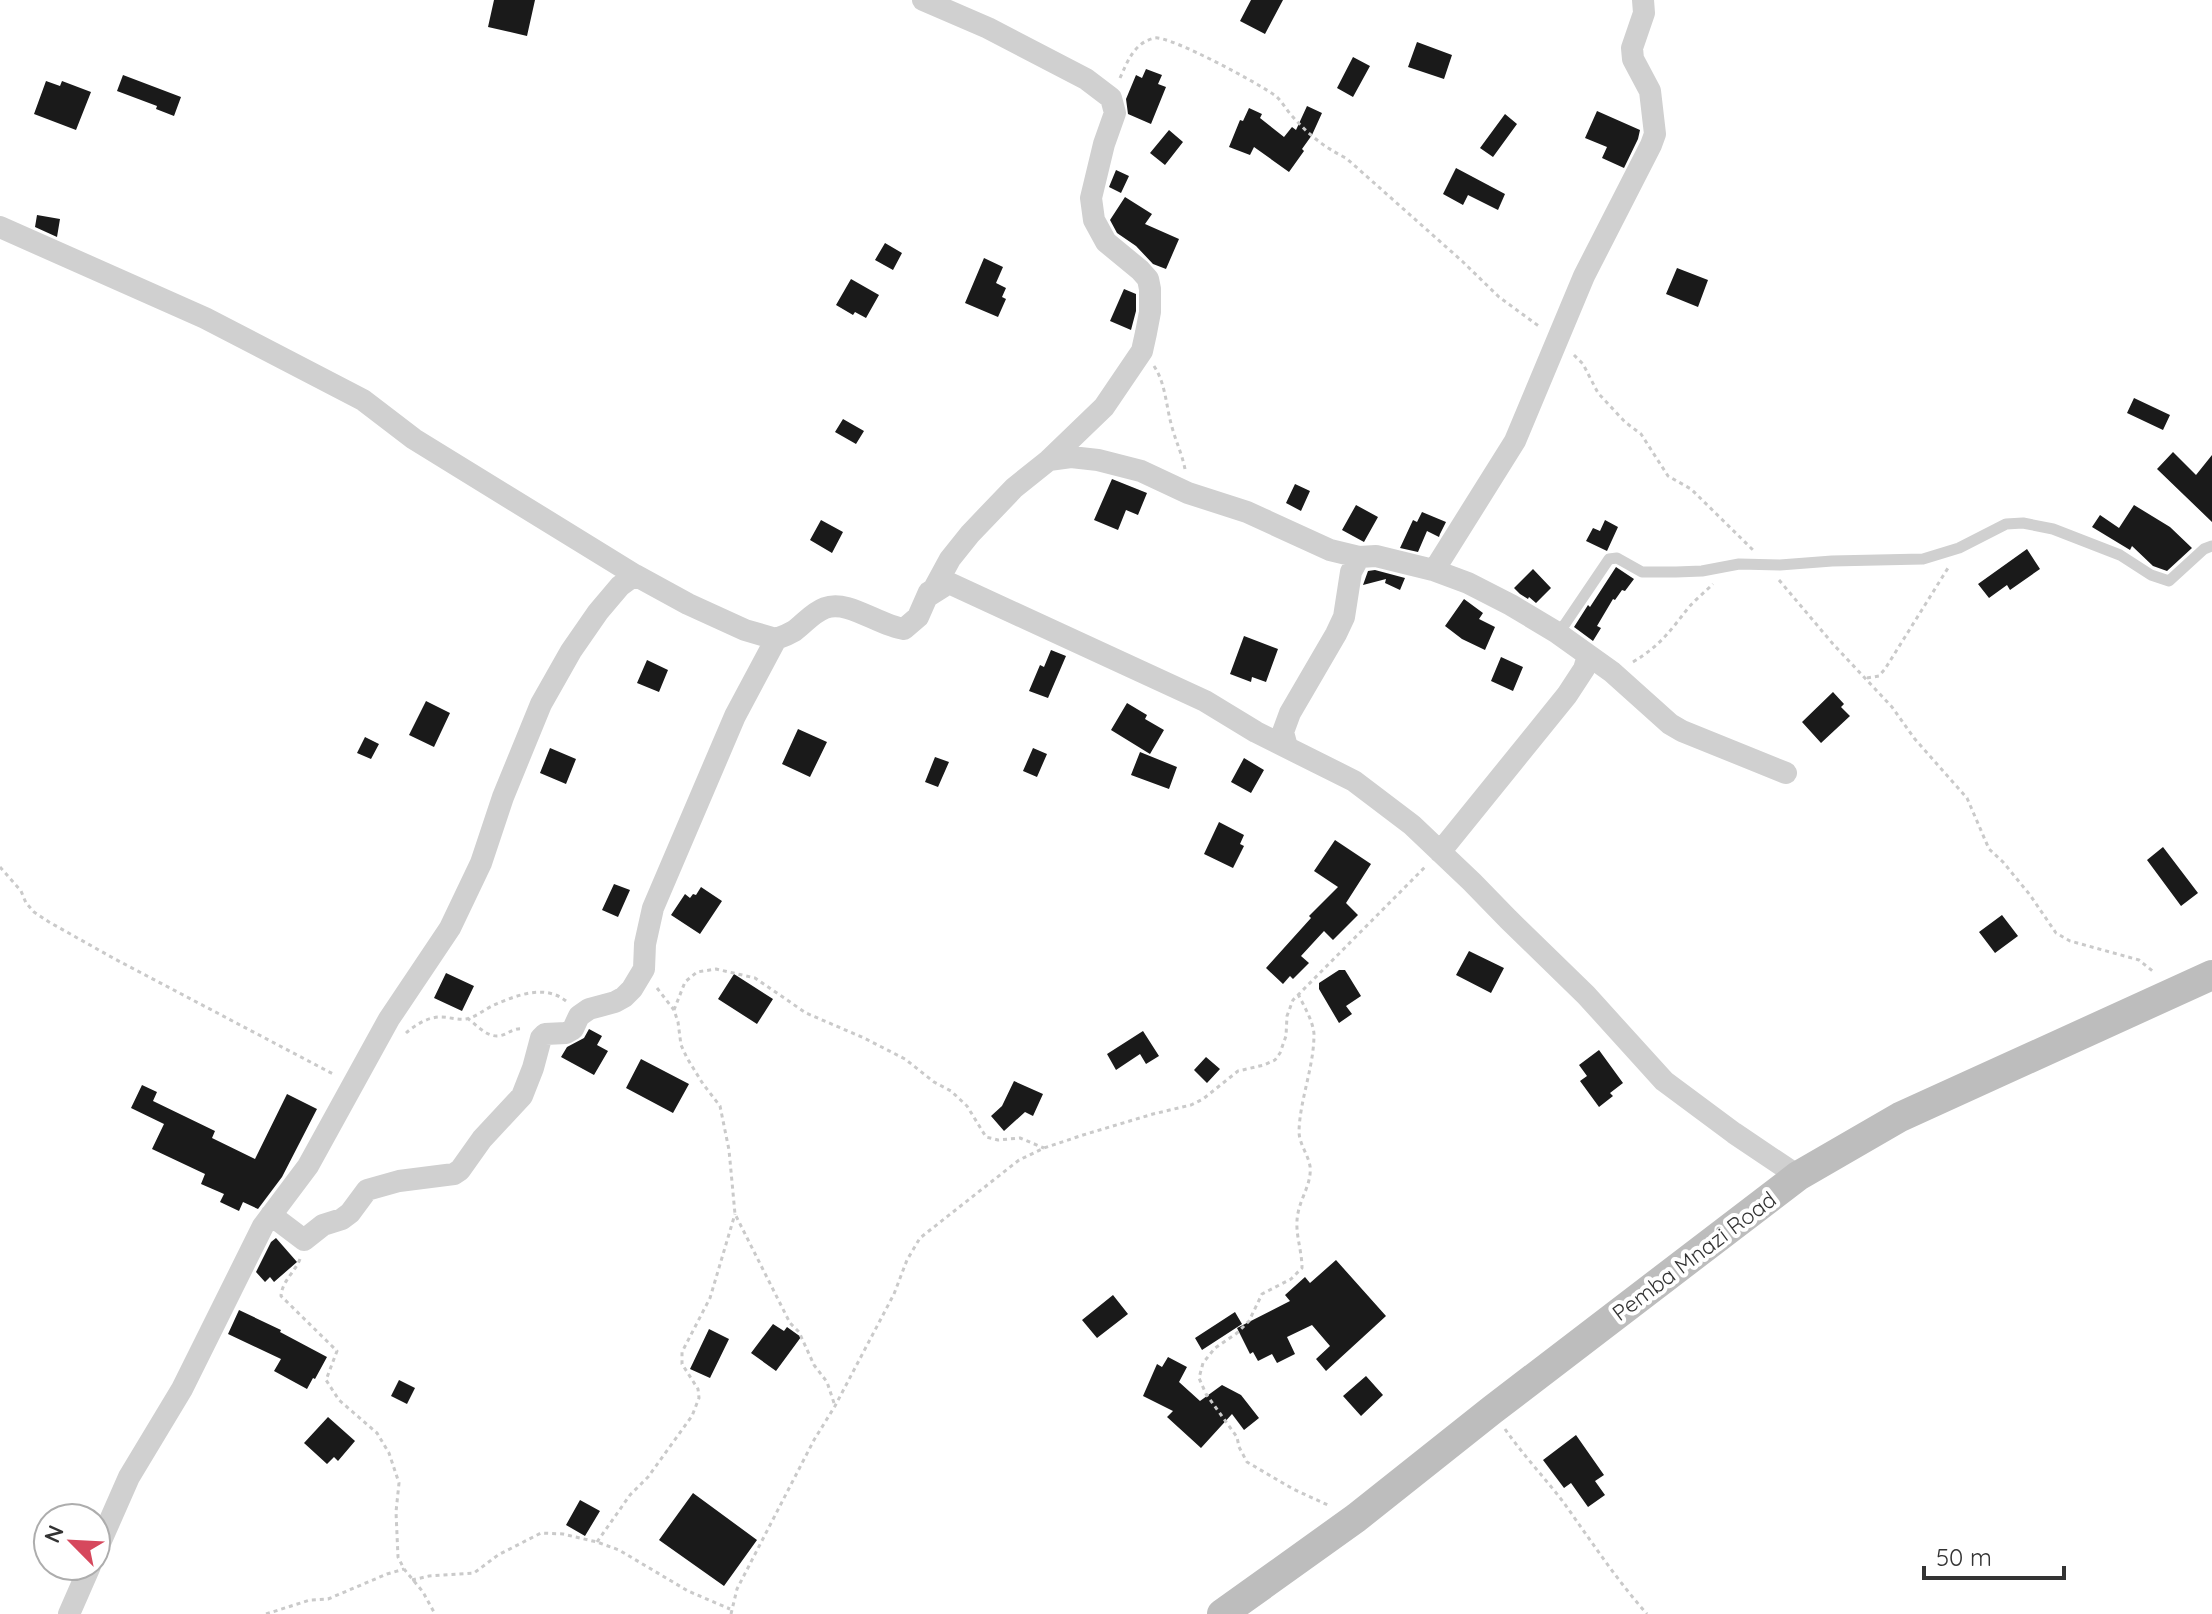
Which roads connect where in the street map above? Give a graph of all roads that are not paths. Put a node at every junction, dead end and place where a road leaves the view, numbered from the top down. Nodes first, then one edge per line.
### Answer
1 (923, 0) edge
2 (1643, 0) edge
3 (948, 5) edge
4 (0, 227) edge
5 (1049, 460) junction
6 (2212, 546) edge
7 (1359, 557) junction
8 (1433, 570) junction
9 (635, 575) junction
10 (930, 595) junction
11 (1556, 632) junction
12 (776, 639) junction
13 (1588, 656) junction
14 (1287, 747) junction
15 (1786, 773) dead end
16 (1440, 852) junction
17 (2212, 975) edge
18 (1798, 1176) junction
19 (271, 1215) junction
20 (112, 1516) edge
21 (83, 1582) edge
22 (69, 1614) edge
23 (1222, 1614) edge

1 - 3 street
2 - 8 street
3 - 5 street
4 - 9 street
5 - 7 street
5 - 10 street
6 - 11 lane
7 - 8 street
7 - 14 street
8 - 11 street
9 - 12 street
9 - 19 street
10 - 12 street
10 - 14 street
11 - 13 street
12 - 19 street
13 - 15 street
13 - 16 street
14 - 16 street
16 - 18 street
17 - 18 main road, Pemba Mnazi Road
18 - 23 main road, Pemba Mnazi Road
19 - 20 street
21 - 22 street

